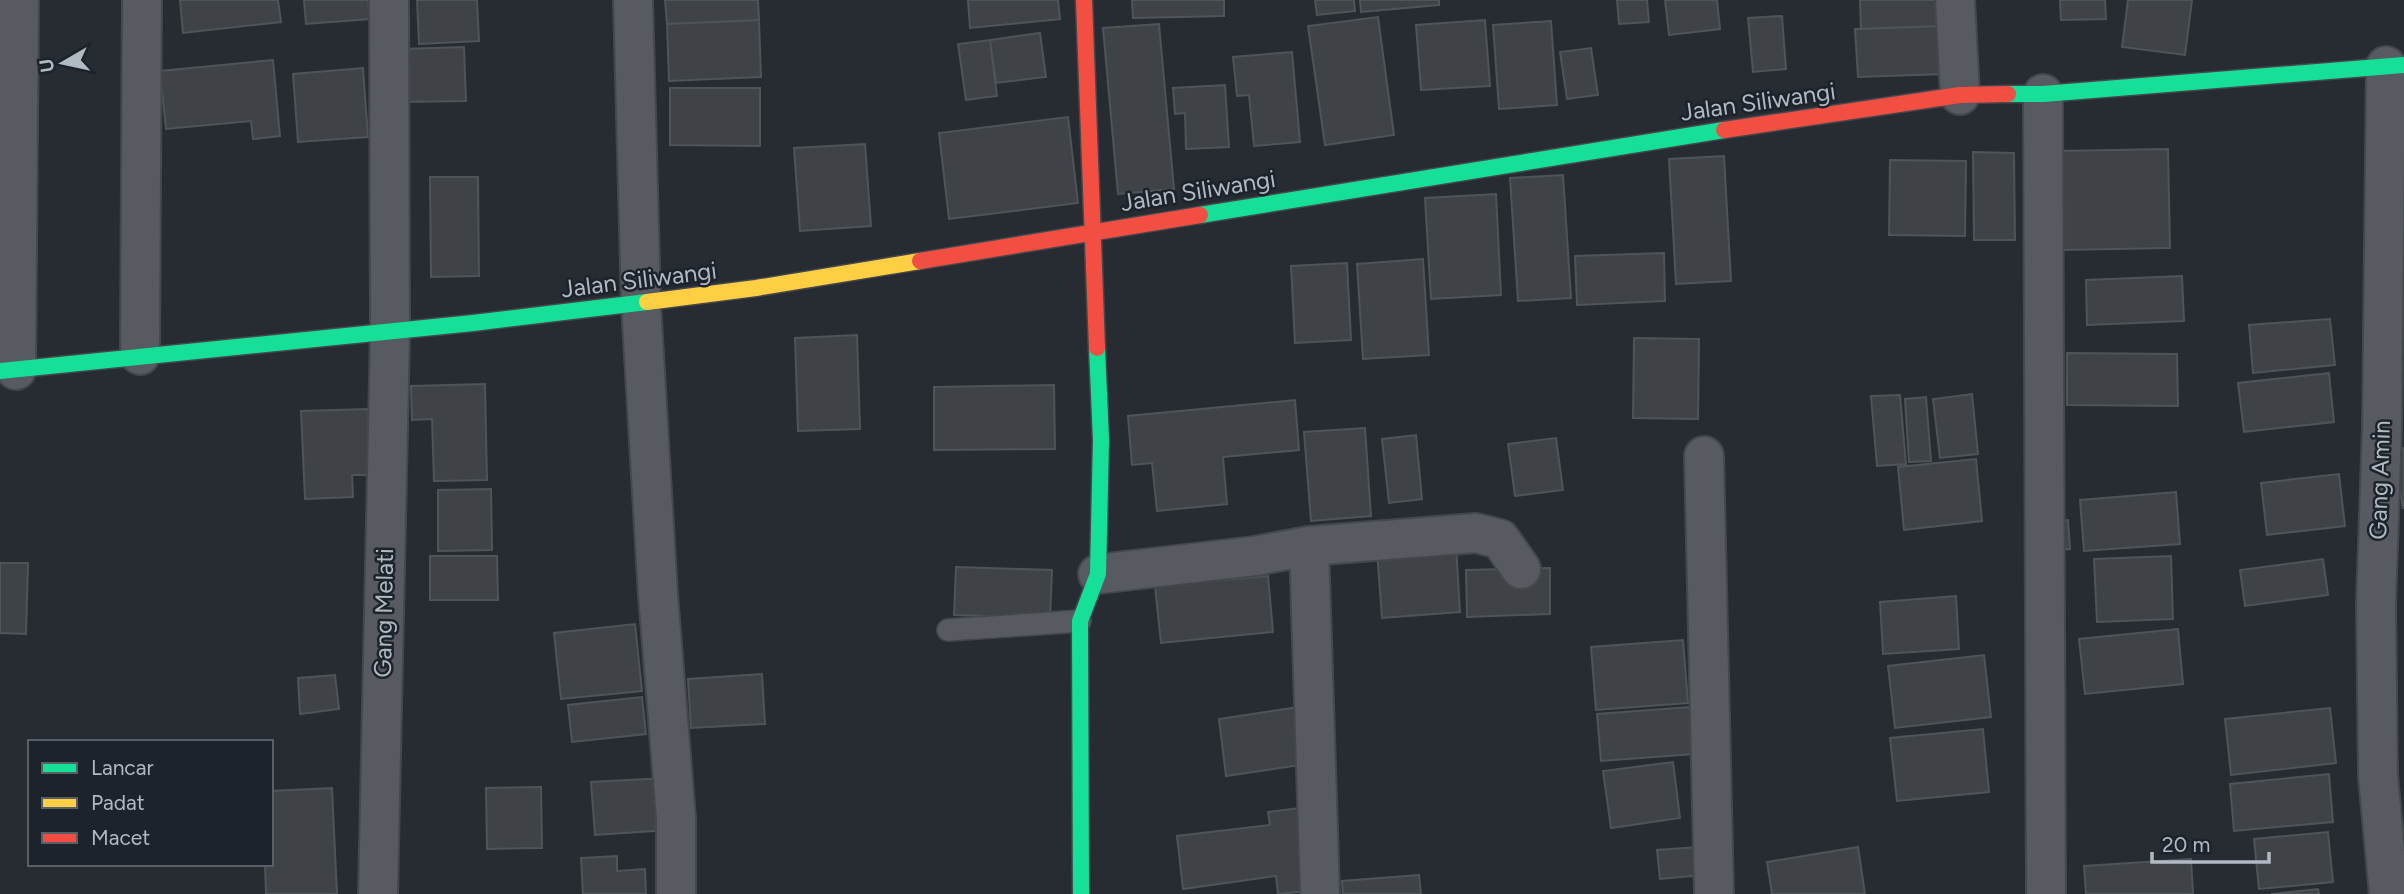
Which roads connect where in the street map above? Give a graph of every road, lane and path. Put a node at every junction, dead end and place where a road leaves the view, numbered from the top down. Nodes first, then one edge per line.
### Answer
1 (19, 0) edge
2 (142, 0) edge
3 (389, 0) edge
4 (633, 0) edge
5 (1084, 0) edge
6 (1955, 0) edge
7 (2395, 66) edge
8 (2043, 94) junction
9 (1960, 96) junction
10 (1091, 231) junction
11 (640, 304) junction
12 (390, 333) junction
13 (140, 355) junction
14 (8, 370) edge
15 (1704, 456) dead end
16 (1309, 546) junction
17 (1521, 569) dead end
18 (1098, 574) junction
19 (1080, 621) junction
20 (948, 630) dead end
21 (378, 894) edge
22 (676, 894) edge
23 (1080, 894) edge
24 (1320, 894) edge
25 (1714, 894) edge
26 (2046, 894) edge
27 (2389, 894) edge

1 - 14 street
2 - 13 street
3 - 12 street, Gang Melati
4 - 11 street
5 - 10 street
6 - 9 street
7 - 8 street, Jalan Siliwangi
7 - 27 street, Gang Amin
8 - 9 street, Jalan Siliwangi
8 - 26 street
9 - 10 street, Jalan Siliwangi
10 - 11 street, Jalan Siliwangi
10 - 18 street
11 - 12 street, Jalan Siliwangi
11 - 22 street
12 - 13 street, Jalan Siliwangi
12 - 21 street, Gang Melati
13 - 14 street, Jalan Siliwangi
15 - 25 street
16 - 17 street
16 - 18 street
16 - 24 street
18 - 19 street
19 - 20 lane
19 - 23 street

